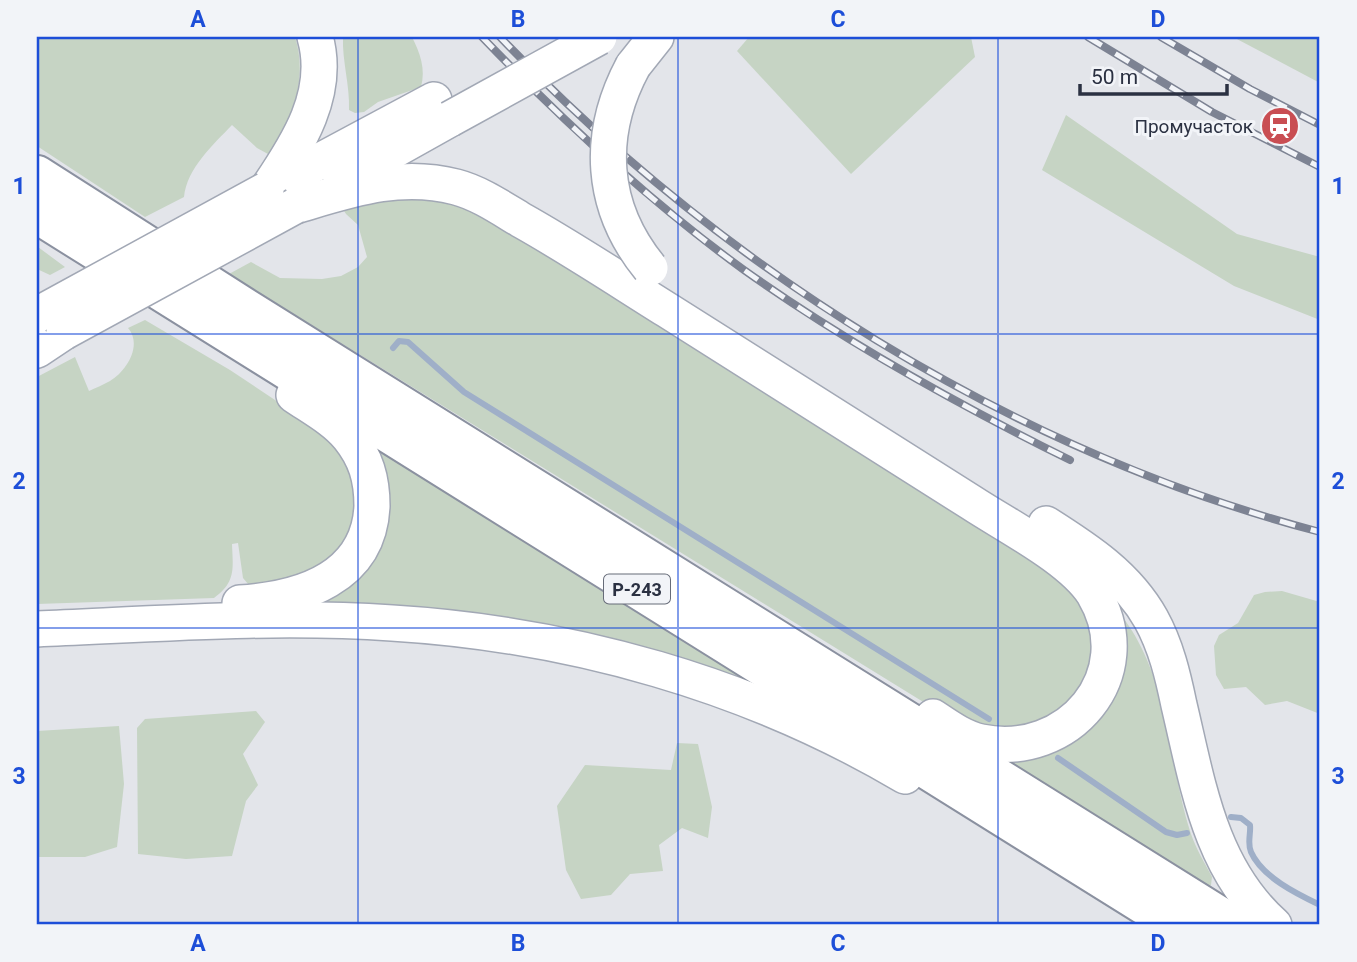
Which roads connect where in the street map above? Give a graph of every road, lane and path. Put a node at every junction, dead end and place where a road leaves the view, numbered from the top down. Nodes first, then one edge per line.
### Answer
1 (315, 37) edge
2 (553, 37) edge
3 (599, 37) edge
4 (656, 37) edge
5 (442, 110) junction
6 (37, 175) edge
7 (280, 198) junction
8 (37, 214) edge
9 (99, 253) junction
10 (44, 336) edge
11 (659, 565) junction
12 (37, 611) edge
13 (37, 629) edge
14 (1157, 925) edge
15 (1176, 925) edge
16 (1234, 925) edge
17 (1275, 925) edge

1 - 7 main road
2 - 5 main road
3 - 5 main road, bridge
4 - 17 main road, bridge
5 - 7 main road
6 - 11 highway, Р-243
7 - 10 main road, bridge
7 - 11 main road
8 - 9 highway, Р-243
9 - 12 main road
9 - 15 highway, Р-243
11 - 16 highway, Р-243
13 - 14 main road

